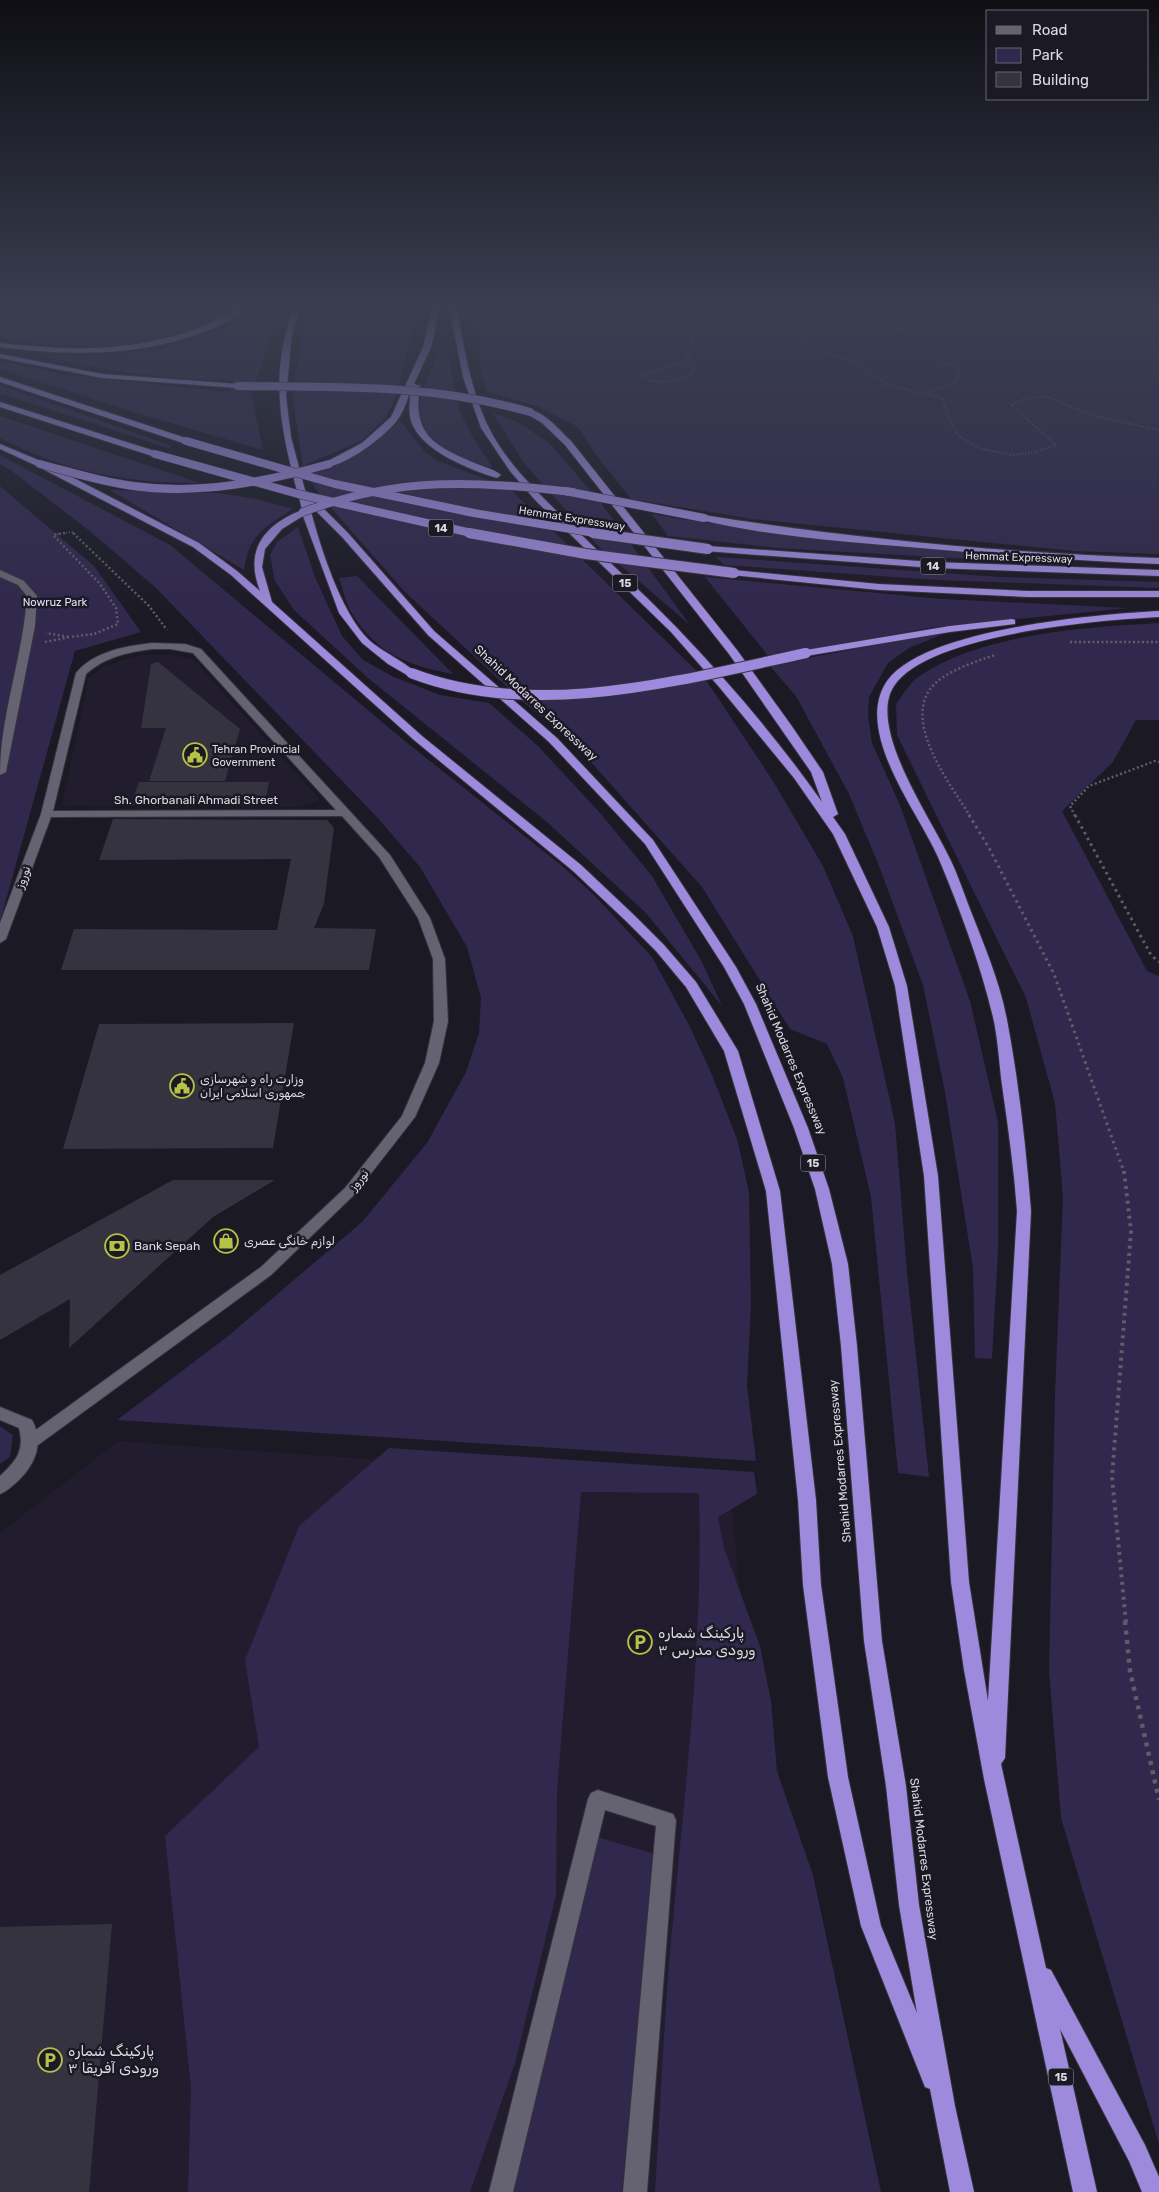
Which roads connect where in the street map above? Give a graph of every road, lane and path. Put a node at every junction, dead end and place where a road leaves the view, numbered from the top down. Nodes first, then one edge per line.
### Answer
1 (29, 413) edge
2 (103, 413) edge
3 (284, 413) edge
4 (397, 413) edge
5 (414, 413) edge
6 (480, 413) edge
7 (532, 413) edge
8 (947, 413) edge
9 (1020, 413) edge
10 (1086, 413) edge
11 (1159, 430) edge
12 (0, 446) edge
13 (40, 464) junction
14 (302, 491) junction
15 (573, 492) junction
16 (1159, 561) edge
17 (0, 573) edge
18 (1159, 573) edge
19 (1159, 594) edge
20 (268, 602) junction
21 (1159, 614) edge
22 (1122, 616) junction
23 (70, 637) dead end
24 (1062, 642) dead end
25 (1159, 642) edge
26 (174, 646) junction
27 (997, 654) dead end
28 (1159, 762) edge
29 (0, 772) edge
30 (345, 813) junction
31 (47, 814) junction
32 (839, 834) junction
33 (0, 939) edge
34 (1159, 962) edge
35 (0, 1413) edge
36 (32, 1441) junction
37 (0, 1487) edge
38 (994, 1779) junction
39 (1159, 1800) edge
40 (1036, 1962) junction
41 (944, 2106) junction
42 (501, 2192) edge
43 (635, 2192) edge
44 (962, 2192) edge
45 (1085, 2192) edge
46 (1154, 2192) edge

1 - 19 highway, 14, bridge
2 - 18 highway, Hemmat Expressway / 14, bridge
3 - 14 highway, Shahid Modarres Expressway / 15
4 - 13 highway, bridge
5 - 15 highway, bridge
6 - 32 highway, 15
7 - 32 highway, bridge
8 - 9 path
10 - 11 path
12 - 13 highway
13 - 20 highway
14 - 22 highway, bridge
14 - 41 highway, Shahid Modarres Expressway / 15
15 - 16 highway, bridge
15 - 20 highway, bridge
17 - 29 street
20 - 41 highway
21 - 22 highway
22 - 38 highway
23 - 26 path
24 - 25 path
26 - 30 street, نوروز
26 - 31 street, نوروز
27 - 39 path
28 - 34 path
30 - 31 street, Sh. Ghorbanali Ahmadi Street
30 - 36 street, نوروز
31 - 33 street, نوروز
32 - 38 highway, 15
35 - 36 street
36 - 37 street
38 - 40 highway, 15
40 - 45 highway, 15
40 - 46 highway
41 - 44 highway, Shahid Modarres Expressway / 15
42 - 43 street

